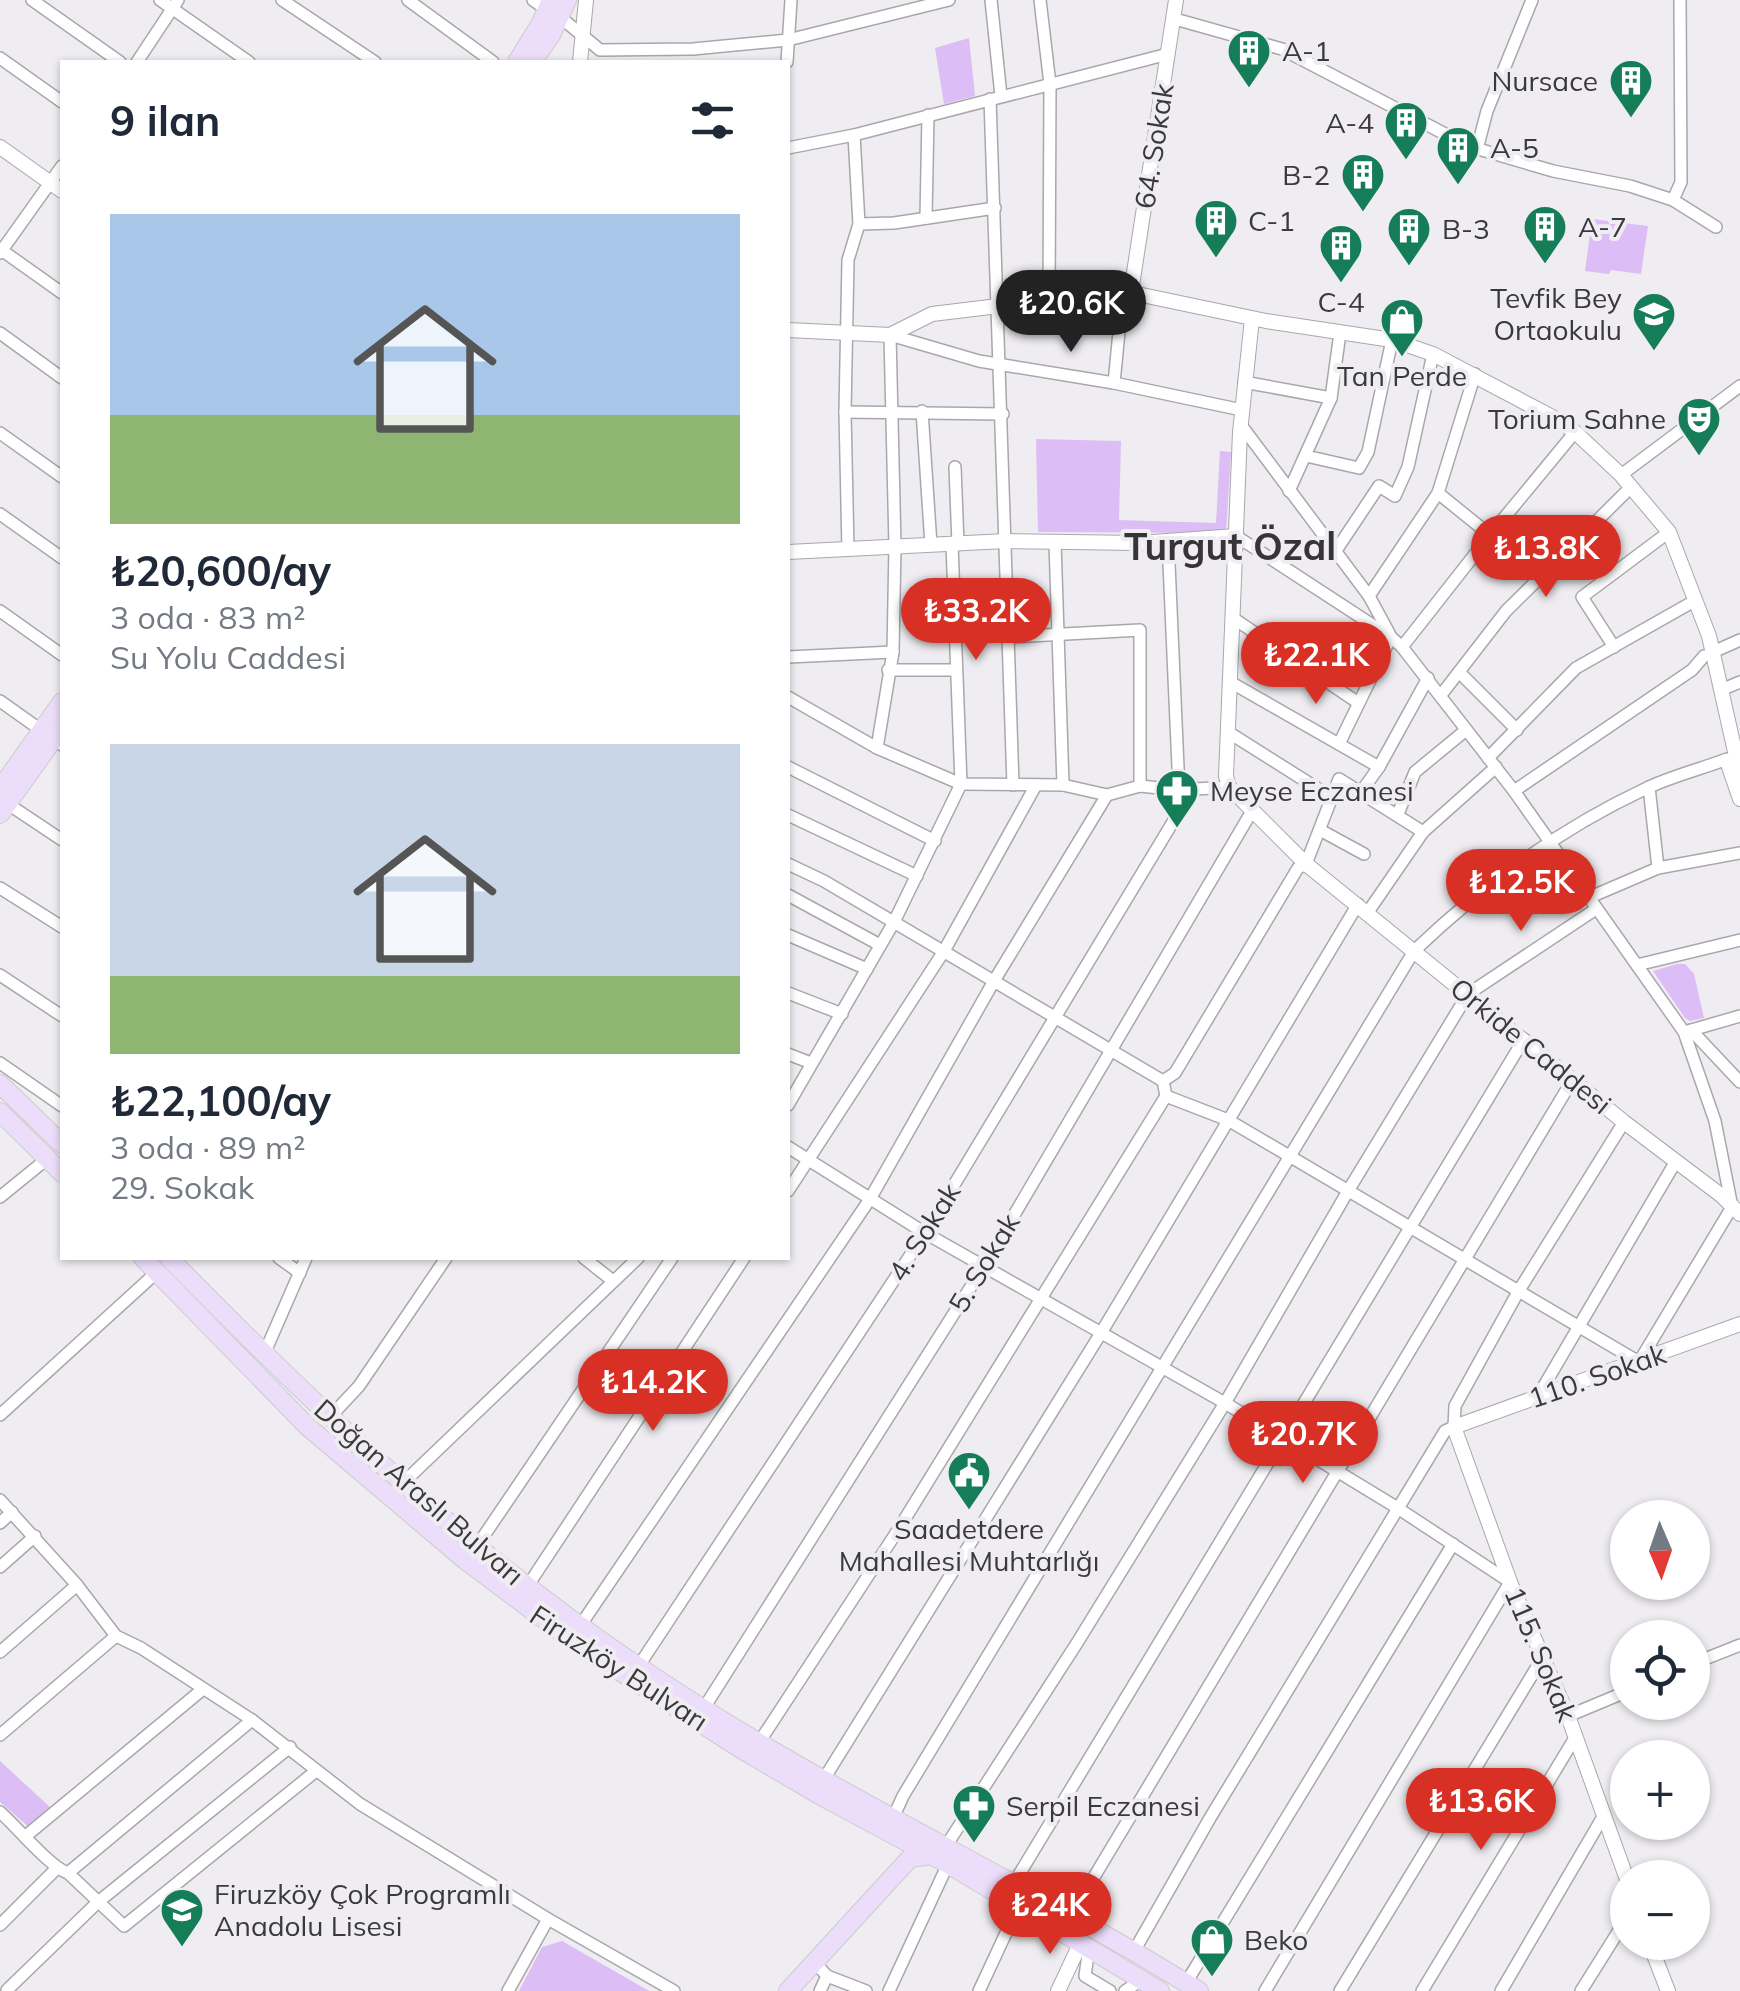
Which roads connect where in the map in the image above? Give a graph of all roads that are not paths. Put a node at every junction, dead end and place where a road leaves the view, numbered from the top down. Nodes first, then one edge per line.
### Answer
1 (32, 0) edge
2 (160, 0) edge
3 (282, 0) edge
4 (408, 0) edge
5 (586, 0) edge
6 (791, 0) edge
7 (948, 0) edge
8 (991, 0) edge
9 (1040, 0) edge
10 (1176, 0) edge
11 (1532, 0) edge
12 (1680, 0) edge
13 (175, 4) edge
14 (914, 4) edge
15 (552, 5) edge
16 (1175, 19) junction
17 (583, 36) junction
18 (788, 40) junction
19 (600, 50) junction
20 (1168, 54) junction
21 (0, 58) edge
22 (117, 60) edge
23 (138, 60) edge
24 (246, 60) edge
25 (372, 60) edge
26 (490, 60) edge
27 (518, 60) edge
28 (533, 60) edge
29 (580, 60) edge
30 (616, 60) edge
31 (787, 60) edge
32 (1050, 84) junction
33 (996, 98) junction
34 (60, 101) edge
35 (928, 116) junction
36 (854, 135) junction
37 (0, 147) edge
38 (790, 148) edge
39 (1477, 149) junction
40 (57, 187) edge
41 (1674, 200) junction
42 (995, 208) junction
43 (926, 218) junction
44 (858, 224) junction
45 (1716, 227) dead end
46 (1, 251) edge
47 (60, 292) edge
48 (1127, 292) junction
49 (1050, 301) junction
50 (996, 307) junction
51 (1252, 318) junction
52 (790, 330) edge
53 (0, 333) edge
54 (1340, 333) junction
55 (846, 335) junction
56 (890, 335) junction
57 (1392, 340) junction
58 (1433, 354) junction
59 (1000, 364) junction
60 (1475, 374) junction
61 (60, 377) edge
62 (1244, 382) junction
63 (1114, 383) junction
64 (1740, 386) edge
65 (1331, 398) junction
66 (922, 410) junction
67 (892, 411) junction
68 (845, 412) junction
69 (1003, 414) junction
70 (1241, 418) junction
71 (0, 432) edge
72 (1575, 432) junction
73 (1306, 456) junction
74 (955, 467) dead end
75 (60, 476) edge
76 (1626, 481) junction
77 (1289, 490) junction
78 (1438, 493) junction
79 (0, 514) edge
80 (1669, 532) junction
81 (1490, 534) junction
82 (1236, 536) junction
83 (1006, 541) junction
84 (1168, 541) junction
85 (1055, 542) junction
86 (955, 544) junction
87 (931, 545) junction
88 (895, 546) junction
89 (848, 550) junction
90 (790, 552) edge
91 (1335, 552) junction
92 (60, 557) edge
93 (1368, 596) junction
94 (1696, 600) junction
95 (0, 612) edge
96 (1234, 618) junction
97 (1058, 634) junction
98 (1391, 636) junction
99 (1009, 637) junction
100 (1740, 640) edge
101 (1614, 647) junction
102 (1402, 648) junction
103 (892, 652) junction
104 (60, 654) edge
105 (1709, 654) junction
106 (790, 657) edge
107 (888, 670) junction
108 (956, 670) junction
109 (1459, 672) junction
110 (1428, 678) junction
111 (1740, 682) edge
112 (1232, 683) junction
113 (1721, 690) junction
114 (1441, 695) junction
115 (790, 697) edge
116 (0, 702) edge
117 (1357, 702) junction
118 (1466, 730) junction
119 (1517, 730) junction
120 (1228, 732) junction
121 (55, 736) edge
122 (1339, 744) junction
123 (876, 748) junction
124 (1734, 754) edge
125 (1492, 763) junction
126 (1379, 767) junction
127 (790, 769) edge
128 (1740, 774) edge
129 (961, 784) junction
130 (1013, 784) junction
131 (1036, 785) junction
132 (1063, 785) junction
133 (1140, 786) junction
134 (1194, 787) junction
135 (1229, 787) junction
136 (1649, 787) junction
137 (1179, 790) junction
138 (1514, 791) junction
139 (1361, 792) junction
140 (1107, 795) junction
141 (1331, 797) junction
142 (1740, 798) edge
143 (2, 802) edge
144 (1252, 811) junction
145 (1398, 814) junction
146 (790, 816) edge
147 (1320, 830) junction
148 (1423, 832) junction
149 (60, 839) edge
150 (935, 841) junction
151 (1547, 842) junction
152 (1740, 853) edge
153 (1364, 854) dead end
154 (1306, 864) junction
155 (790, 865) edge
156 (1658, 868) junction
157 (917, 876) junction
158 (0, 888) edge
159 (790, 896) edge
160 (1588, 898) junction
161 (1363, 908) junction
162 (1596, 909) junction
163 (894, 922) junction
164 (60, 926) edge
165 (790, 936) edge
166 (1740, 940) edge
167 (880, 946) junction
168 (1414, 950) junction
169 (944, 951) junction
170 (1637, 965) junction
171 (868, 970) junction
172 (0, 975) edge
173 (994, 981) junction
174 (790, 994) edge
175 (1468, 994) junction
176 (842, 1014) junction
177 (60, 1015) edge
178 (1053, 1016) junction
179 (1740, 1016) edge
180 (1687, 1031) junction
181 (1524, 1039) junction
182 (1110, 1050) junction
183 (790, 1055) edge
184 (0, 1062) edge
185 (811, 1063) junction
186 (1573, 1079) junction
187 (1163, 1081) junction
188 (1740, 1082) edge
189 (0, 1084) edge
190 (1166, 1096) junction
191 (790, 1101) edge
192 (58, 1103) edge
193 (0, 1112) edge
194 (1228, 1120) junction
195 (1624, 1122) junction
196 (60, 1142) edge
197 (790, 1148) edge
198 (1288, 1156) junction
199 (48, 1158) junction
200 (808, 1160) junction
201 (1676, 1161) junction
202 (60, 1172) edge
203 (790, 1188) edge
204 (1348, 1191) junction
205 (0, 1196) edge
206 (870, 1199) junction
207 (1736, 1210) edge
208 (1408, 1227) junction
209 (925, 1233) junction
210 (282, 1260) edge
211 (305, 1260) edge
212 (445, 1260) edge
213 (588, 1260) edge
214 (636, 1260) edge
215 (671, 1260) edge
216 (743, 1260) edge
217 (1465, 1260) junction
218 (163, 1265) edge
219 (984, 1266) junction
220 (300, 1272) junction
221 (614, 1281) junction
222 (1518, 1292) junction
223 (1042, 1300) junction
224 (1740, 1324) edge
225 (1579, 1327) junction
226 (1101, 1333) junction
227 (265, 1352) junction
228 (1639, 1362) junction
229 (1161, 1367) junction
230 (256, 1375) junction
231 (1538, 1396) junction
232 (1225, 1403) junction
233 (336, 1409) junction
234 (0, 1414) edge
235 (1454, 1427) junction
236 (1281, 1438) junction
237 (329, 1446) junction
238 (1336, 1471) junction
239 (403, 1483) junction
240 (422, 1499) junction
241 (0, 1500) edge
242 (1396, 1507) junction
243 (12, 1512) junction
244 (0, 1523) edge
245 (34, 1536) junction
246 (1454, 1544) junction
247 (476, 1546) junction
248 (0, 1567) edge
249 (1510, 1582) junction
250 (77, 1586) junction
251 (527, 1587) junction
252 (580, 1626) junction
253 (116, 1636) junction
254 (1740, 1645) edge
255 (0, 1652) edge
256 (1710, 1657) edge
257 (1542, 1658) junction
258 (638, 1667) junction
259 (203, 1689) junction
260 (1610, 1698) edge
261 (704, 1708) junction
262 (1568, 1716) junction
263 (252, 1720) junction
264 (0, 1735) edge
265 (1576, 1736) junction
266 (760, 1741) junction
267 (290, 1746) junction
268 (316, 1771) junction
269 (824, 1779) junction
270 (0, 1812) edge
271 (1604, 1815) junction
272 (884, 1821) junction
273 (27, 1835) junction
274 (943, 1855) junction
275 (1620, 1860) edge
276 (62, 1871) junction
277 (1014, 1884) junction
278 (882, 1889) junction
279 (98, 1902) junction
280 (1019, 1905) junction
281 (1070, 1916) junction
282 (548, 1919) junction
283 (0, 1925) edge
284 (1085, 1944) junction
285 (1610, 1945) edge
286 (1133, 1953) junction
287 (813, 1960) junction
288 (1655, 1960) edge
289 (827, 1976) junction
290 (1140, 1985) edge
291 (1193, 1987) edge
292 (5, 1988) edge
293 (1664, 1988) edge
294 (508, 1991) edge
295 (674, 1991) edge
296 (788, 1991) edge
297 (820, 1991) edge
298 (866, 1991) edge
299 (889, 1991) edge
300 (979, 1991) edge
301 (1058, 1991) edge
302 (1110, 1991) edge
303 (1124, 1991) edge
304 (1160, 1991) edge
305 (1265, 1991) edge
306 (1340, 1991) edge
307 (1422, 1991) edge
308 (1502, 1991) edge
309 (1581, 1991) edge

1 - 22 street
2 - 13 street
3 - 25 street
4 - 26 street
5 - 17 street
6 - 18 street
7 - 14 street
8 - 33 street
9 - 32 street
10 - 16 street, 64. Sokak
11 - 39 street
12 - 41 street
13 - 23 street
13 - 24 street
14 - 18 street
15 - 17 street
15 - 27 main road
15 - 28 main road
16 - 20 street, 64. Sokak
16 - 39 street
17 - 19 street
17 - 29 street
18 - 19 street
18 - 31 street
19 - 30 street
20 - 32 street
20 - 48 street, 64. Sokak
21 - 34 street
32 - 33 street
32 - 49 street
33 - 35 street
33 - 42 street
35 - 36 street
35 - 43 street
36 - 38 street
36 - 44 street
37 - 40 street
39 - 41 street
40 - 46 street
41 - 45 street
42 - 43 street
42 - 50 street
43 - 44 street
44 - 55 street
46 - 47 street
48 - 49 street
48 - 51 street
48 - 63 street, 64. Sokak
49 - 50 street
50 - 56 street
50 - 59 street
51 - 54 street
51 - 62 street
52 - 55 street
53 - 61 street
54 - 57 street
54 - 65 street
55 - 56 street
55 - 68 street
56 - 59 street
56 - 67 street
57 - 58 street
57 - 73 street
58 - 60 street
58 - 91 street
59 - 63 street
59 - 69 street
60 - 72 street
60 - 78 street
62 - 65 street
62 - 70 street
63 - 70 street
64 - 76 street
65 - 73 street
66 - 67 street
66 - 69 street
66 - 87 street
67 - 68 street
67 - 88 street
68 - 89 street
69 - 83 street
70 - 77 street
70 - 82 street
71 - 75 street
72 - 76 street
72 - 81 street
73 - 77 street
74 - 86 street
76 - 80 street
76 - 109 street
77 - 91 street
78 - 81 street
78 - 93 street
79 - 92 street
80 - 94 street
80 - 101 street
81 - 102 street
82 - 84 street
82 - 96 street
82 - 98 street
83 - 85 street
83 - 86 street
83 - 99 street
84 - 85 street
84 - 137 street
85 - 97 street
86 - 87 street
86 - 108 street
87 - 88 street
88 - 89 street
88 - 103 street
89 - 90 street
91 - 93 street
93 - 98 street
94 - 101 street
94 - 105 street
95 - 104 street
96 - 112 street
96 - 117 street
97 - 99 street
97 - 132 street
97 - 133 street
98 - 102 street
98 - 117 street
99 - 130 street
100 - 105 street
101 - 119 street
102 - 110 street
103 - 106 street
103 - 107 street
105 - 113 street
105 - 124 street
105 - 138 street
107 - 108 street
107 - 123 street
108 - 129 street
109 - 114 street
109 - 119 street
110 - 114 street
110 - 126 street
111 - 113 street
112 - 120 street
112 - 122 street
113 - 124 street
114 - 118 street
115 - 123 street
116 - 121 street
117 - 122 street
118 - 125 street
118 - 145 street
119 - 125 street
120 - 135 street
120 - 141 street
121 - 143 main road
122 - 126 street
123 - 129 street
124 - 128 street
124 - 136 street
124 - 142 street
125 - 138 street
125 - 148 street
126 - 139 street
127 - 150 street
129 - 130 street
129 - 150 street
130 - 131 street
131 - 132 street
131 - 169 street
132 - 140 street
133 - 137 street
133 - 140 street
134 - 135 street
134 - 137 street
134 - 178 street, 4. Sokak
135 - 144 street, Orkide Caddesi
136 - 151 street
136 - 156 street
138 - 151 street
139 - 141 street
139 - 145 street
140 - 173 street
141 - 147 street
143 - 149 street
144 - 154 street, Orkide Caddesi
144 - 182 street, 5. Sokak
145 - 148 street
146 - 157 street
147 - 153 street
147 - 154 street
148 - 161 street
150 - 157 street
151 - 160 street
151 - 168 street
152 - 156 street
154 - 161 street, Orkide Caddesi
154 - 187 street
155 - 163 street
156 - 160 street
157 - 163 street
158 - 164 street
159 - 167 street
160 - 162 street
161 - 168 street, Orkide Caddesi
161 - 194 street
162 - 170 street
162 - 175 street
163 - 167 street
163 - 169 street
165 - 171 street
166 - 170 street
167 - 171 street
168 - 175 street, Orkide Caddesi
168 - 198 street
169 - 173 street
169 - 200 street
170 - 180 street
171 - 176 street
172 - 177 street
173 - 178 street
173 - 206 street
174 - 176 street
175 - 181 street, Orkide Caddesi
175 - 204 street
176 - 185 street
178 - 182 street
178 - 209 street, 4. Sokak
179 - 180 street
180 - 188 street
180 - 207 street
181 - 186 street, Orkide Caddesi
181 - 208 street
182 - 187 street
182 - 219 street, 5. Sokak
183 - 185 street
184 - 192 street
185 - 191 street
186 - 195 street, Orkide Caddesi
186 - 217 street
187 - 190 street
189 - 196 main road
190 - 194 street
190 - 223 street
193 - 199 main road
194 - 198 street
194 - 226 street
195 - 201 street, Orkide Caddesi
195 - 222 street
197 - 200 street
198 - 204 street
198 - 229 street
199 - 202 main road
199 - 205 street
200 - 203 street
200 - 206 street
201 - 207 street, Orkide Caddesi
201 - 225 street
204 - 208 street
204 - 232 street
206 - 209 street
206 - 252 street
207 - 228 street
208 - 217 street
208 - 236 street
209 - 219 street
209 - 258 street, 4. Sokak
210 - 220 street
211 - 220 street
212 - 233 street
213 - 221 street
214 - 221 street
215 - 247 street
216 - 251 street
217 - 222 street
217 - 238 street
218 - 227 main road, Firuzköy Bulvarı
218 - 230 main road, Firuzköy Bulvarı
218 - 234 street
219 - 223 street
219 - 261 street, 5. Sokak
220 - 227 street
221 - 239 street
222 - 225 street
222 - 235 street
223 - 226 street
223 - 266 street
224 - 228 street, 110. Sokak
225 - 228 street
225 - 231 street
226 - 229 street
226 - 269 street
227 - 233 main road, Doğan Araslı Bulvarı
228 - 231 street, 110. Sokak
229 - 232 street
229 - 272 street
230 - 233 main road
230 - 237 main road, Firuzköy Bulvarı
231 - 235 street, 110. Sokak
232 - 236 street
232 - 274 street
233 - 239 main road, Doğan Araslı Bulvarı
235 - 242 street
235 - 249 street, 115. Sokak
236 - 238 street
236 - 277 street
237 - 240 main road
237 - 272 main road, Firuzköy Bulvarı
238 - 242 street
238 - 281 street
239 - 240 main road, Doğan Araslı Bulvarı
240 - 247 main road, Doğan Araslı Bulvarı
241 - 243 street
242 - 246 street
242 - 286 street
243 - 244 street
243 - 245 street
245 - 248 street
245 - 250 street
246 - 249 street
246 - 291 street
247 - 251 main road, Doğan Araslı Bulvarı
249 - 257 street, 115. Sokak
249 - 305 street
250 - 253 street
250 - 255 street
251 - 252 main road, Doğan Araslı Bulvarı
252 - 258 main road, Doğan Araslı Bulvarı
253 - 259 street
253 - 264 street
254 - 256 street
257 - 262 street, 115. Sokak
257 - 306 street
258 - 261 main road, Doğan Araslı Bulvarı
259 - 263 street
259 - 273 street
260 - 262 street
261 - 266 main road, Doğan Araslı Bulvarı
262 - 265 street, 115. Sokak
263 - 267 street
263 - 276 street
265 - 271 street, 115. Sokak
265 - 307 street
266 - 269 main road, Doğan Araslı Bulvarı
267 - 268 street
267 - 279 street
268 - 279 street
268 - 282 street
269 - 272 main road, Doğan Araslı Bulvarı
270 - 273 street
271 - 275 street, 115. Sokak
271 - 308 street
272 - 274 main road, Doğan Araslı Bulvarı
272 - 278 main road
273 - 276 street
274 - 277 main road, Doğan Araslı Bulvarı
274 - 278 main road
274 - 280 main road
274 - 299 street
276 - 279 street
276 - 283 street
277 - 281 main road, Doğan Araslı Bulvarı
278 - 287 main road
279 - 292 street
280 - 284 main road
280 - 300 street
281 - 286 main road, Doğan Araslı Bulvarı
282 - 294 street
282 - 295 street
284 - 290 main road
284 - 301 street
284 - 302 street
285 - 309 street
286 - 291 main road, Doğan Araslı Bulvarı
287 - 289 street
287 - 296 main road
288 - 293 street
289 - 297 street
289 - 298 street
290 - 303 street
290 - 304 main road

